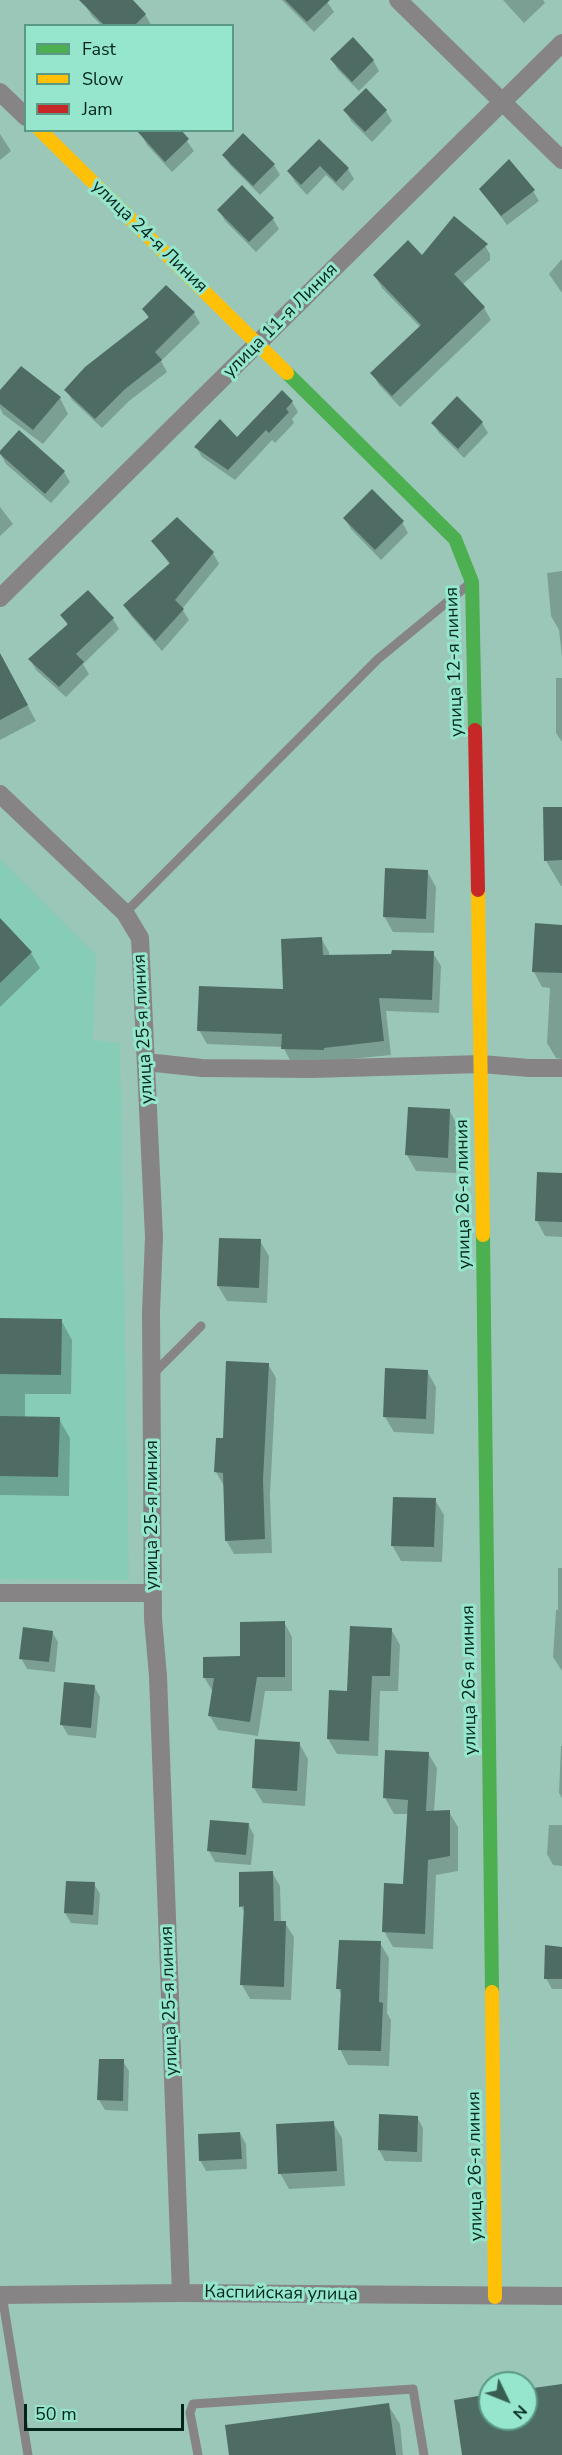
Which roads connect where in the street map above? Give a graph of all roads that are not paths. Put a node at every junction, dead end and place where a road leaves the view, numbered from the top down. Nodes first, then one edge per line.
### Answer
1 (398, 0) edge
2 (562, 43) edge
3 (0, 92) edge
4 (502, 103) junction
5 (24, 115) edge
6 (42, 132) edge
7 (562, 160) edge
8 (258, 344) junction
9 (472, 582) junction
10 (0, 598) edge
11 (0, 795) edge
12 (125, 914) junction
13 (146, 1062) junction
14 (481, 1064) junction
15 (562, 1068) edge
16 (201, 1326) dead end
17 (153, 1374) junction
18 (0, 1593) edge
19 (153, 1593) junction
20 (181, 2293) junction
21 (1, 2295) edge
22 (562, 2296) edge
23 (495, 2297) junction
24 (28, 2455) edge
25 (198, 2455) edge
26 (424, 2455) edge

1 - 4 street
2 - 4 street, улица 11-я Линия
3 - 5 street
4 - 7 street
4 - 8 street, улица 11-я Линия
6 - 8 street, улица 24-я Линия
8 - 9 street, улица 12-я линия
8 - 10 street, улица 11-я Линия
9 - 12 lane
9 - 14 street, улица 12-я линия
11 - 12 street, улица 25-я линия
12 - 13 street, улица 25-я линия
13 - 14 street
13 - 17 street, улица 25-я линия
14 - 15 street
14 - 23 street, улица 26-я линия
16 - 17 lane
17 - 19 street, улица 25-я линия
18 - 19 street
19 - 20 street, улица 25-я линия
20 - 21 street, Каспийская улица
20 - 23 street, Каспийская улица
21 - 24 lane
22 - 23 street, Каспийская улица
25 - 26 lane

